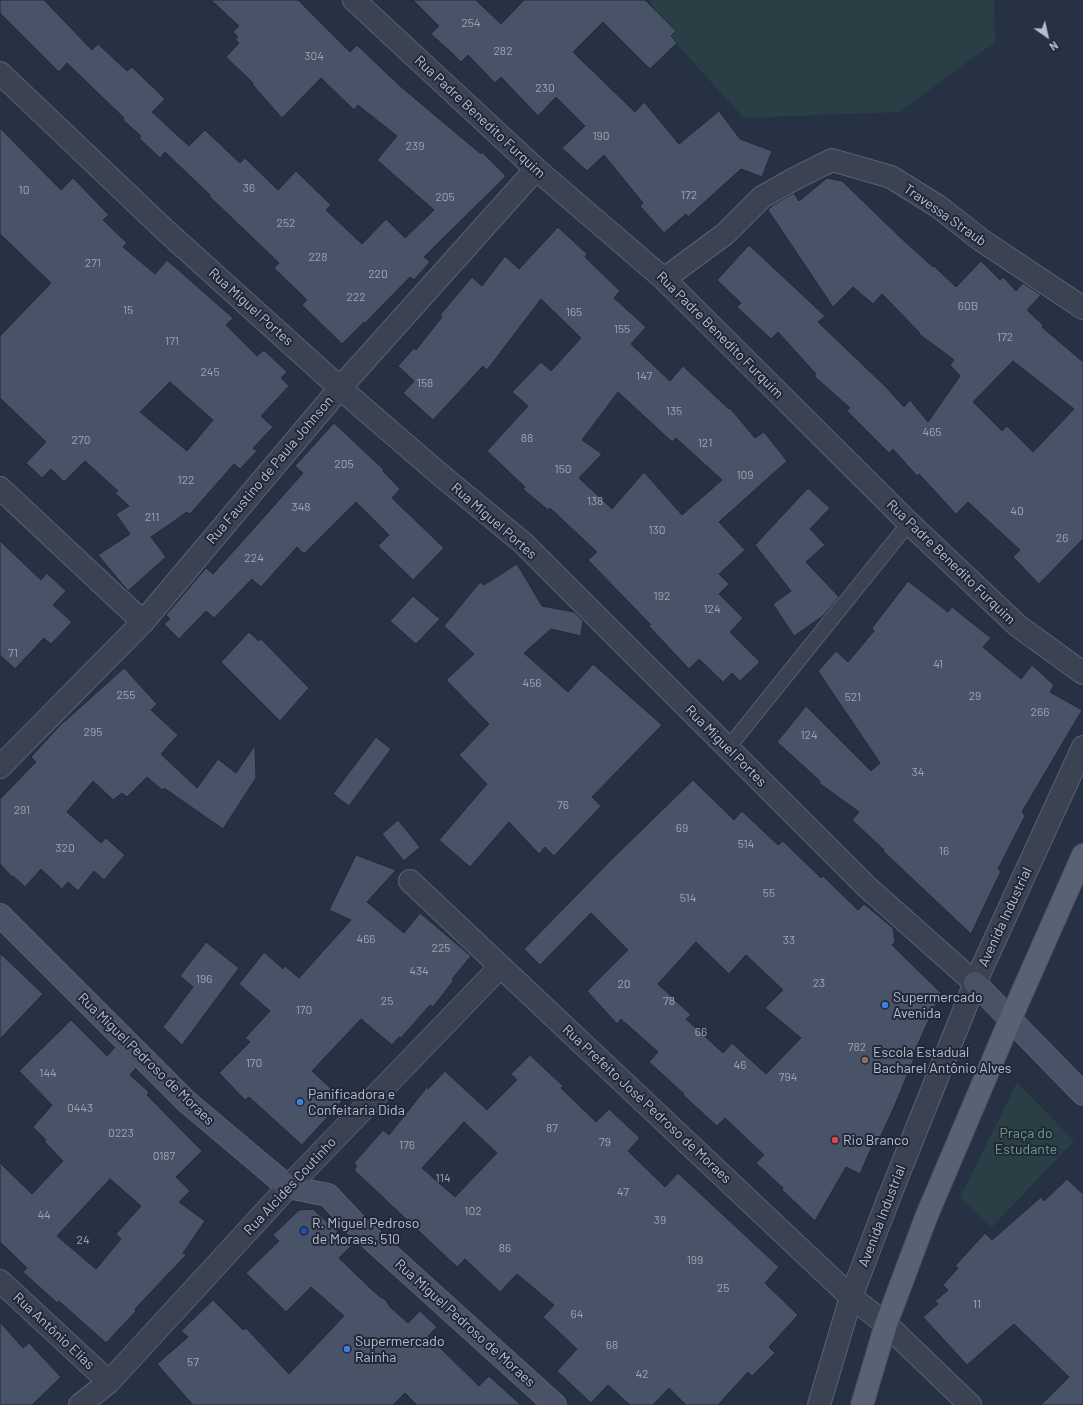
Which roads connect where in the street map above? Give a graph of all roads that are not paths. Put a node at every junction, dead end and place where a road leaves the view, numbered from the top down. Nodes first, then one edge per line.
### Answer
1 (354, 0) edge
2 (0, 73) edge
3 (536, 169) junction
4 (664, 278) junction
5 (1083, 308) edge
6 (340, 388) junction
7 (0, 488) edge
8 (909, 523) junction
9 (143, 622) junction
10 (1083, 673) edge
11 (1083, 747) edge
12 (728, 748) junction
13 (0, 767) edge
14 (1083, 855) edge
15 (410, 881) dead end
16 (0, 915) edge
17 (500, 967) junction
18 (975, 983) junction
19 (1010, 1020) junction
20 (1083, 1094) edge
21 (288, 1187) junction
22 (0, 1281) edge
23 (851, 1297) junction
24 (886, 1324) junction
25 (109, 1382) junction
26 (80, 1405) edge
27 (555, 1405) edge
28 (819, 1405) edge
29 (862, 1405) edge
30 (970, 1405) edge

1 - 3 street, Rua Padre Benedito Furquim
2 - 6 street, Rua Miguel Portes
3 - 4 street, Rua Padre Benedito Furquim
3 - 6 street, Rua Faustino de Paula Johnson
4 - 5 street, Travessa Straub
4 - 8 street, Rua Padre Benedito Furquim
6 - 9 street, Rua Faustino de Paula Johnson
6 - 12 street, Rua Miguel Portes
7 - 9 street
8 - 10 street, Rua Padre Benedito Furquim
8 - 12 lane
9 - 13 street, Rua Faustino de Paula Johnson
11 - 18 street, Avenida Industrial
12 - 18 street, Rua Miguel Portes
14 - 19 main road
15 - 17 street, Rua Prefeito José Pedroso de Moraes
16 - 21 main road, Rua Miguel Pedroso de Moraes
17 - 21 street, Rua Alcides Coutinho
17 - 23 street, Rua Prefeito José Pedroso de Moraes
18 - 19 main road
18 - 23 street, Avenida Industrial
19 - 20 main road
19 - 24 main road
21 - 25 street, Rua Alcides Coutinho
21 - 27 main road, Rua Miguel Pedroso de Moraes
22 - 25 street, Rua Antônio Elias
23 - 24 street, Rua Prefeito José Pedroso de Moraes
23 - 28 street, Avenida Industrial
24 - 29 main road
24 - 30 street, Rua Prefeito José Pedroso de Moraes
25 - 26 street, Rua Alcides Coutinho

